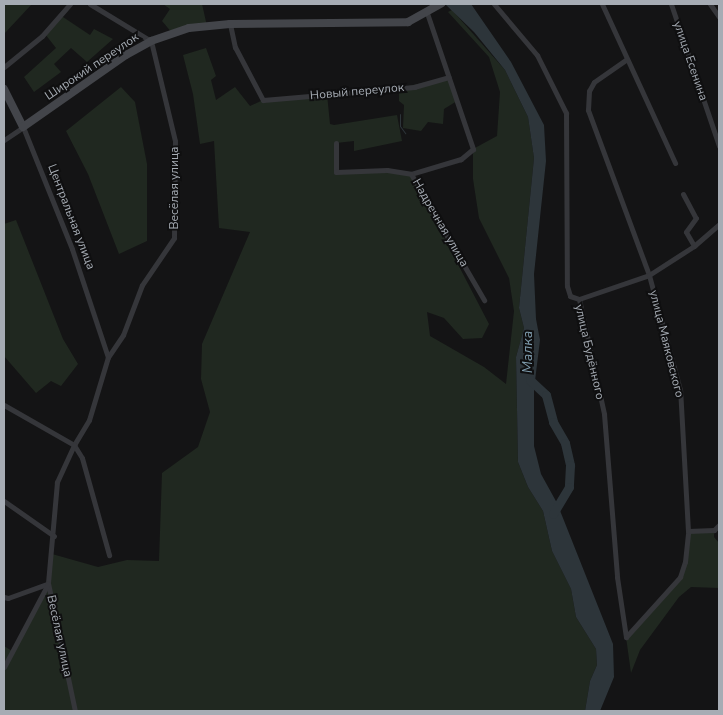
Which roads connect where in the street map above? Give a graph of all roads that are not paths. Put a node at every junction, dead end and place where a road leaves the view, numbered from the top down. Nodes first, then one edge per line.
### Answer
1 (70, 4) edge
2 (90, 4) edge
3 (494, 4) edge
4 (602, 4) edge
5 (671, 4) edge
6 (710, 4) edge
7 (438, 6) edge
8 (427, 13) junction
9 (719, 18) edge
10 (230, 24) junction
11 (151, 41) junction
12 (627, 59) junction
13 (4, 67) edge
14 (449, 78) junction
15 (4, 89) edge
16 (23, 127) junction
17 (4, 140) edge
18 (336, 143) dead end
19 (719, 146) edge
20 (676, 163) dead end
21 (411, 174) junction
22 (682, 194) dead end
23 (719, 224) edge
24 (694, 246) junction
25 (649, 276) junction
26 (579, 299) junction
27 (484, 300) dead end
28 (108, 357) junction
29 (4, 405) edge
30 (74, 445) junction
31 (4, 501) edge
32 (719, 525) edge
33 (688, 531) junction
34 (54, 536) junction
35 (109, 555) dead end
36 (48, 584) junction
37 (4, 597) edge
38 (626, 637) joint
39 (4, 667) edge
40 (75, 711) edge

1 - 13 street
2 - 11 street
3 - 26 street, улица Будённого
4 - 12 street
5 - 19 street, улица Есенина
6 - 9 street
7 - 8 street, Широкий переулок
8 - 10 street, Широкий переулок
8 - 14 street, Надречная улица
10 - 11 street, Широкий переулок
10 - 14 street, Новый переулок
11 - 16 street, Широкий переулок
11 - 28 street, Весёлая улица
12 - 20 street
12 - 25 street, улица Маяковского
14 - 21 street, Надречная улица
15 - 16 street, Центральная улица
16 - 17 street, Широкий переулок
16 - 28 street, Центральная улица
18 - 21 street
21 - 27 street, Надречная улица
22 - 24 street
23 - 24 street
24 - 25 street
25 - 26 street
25 - 33 street, улица Маяковского
26 - 38 street, улица Будённого
28 - 30 street, Весёлая улица
29 - 30 street
30 - 34 street, Весёлая улица
30 - 35 street
31 - 34 street
32 - 33 street
33 - 38 street, улица Маяковского
34 - 36 street, Весёлая улица
36 - 37 street
36 - 39 street
36 - 40 street, Весёлая улица

